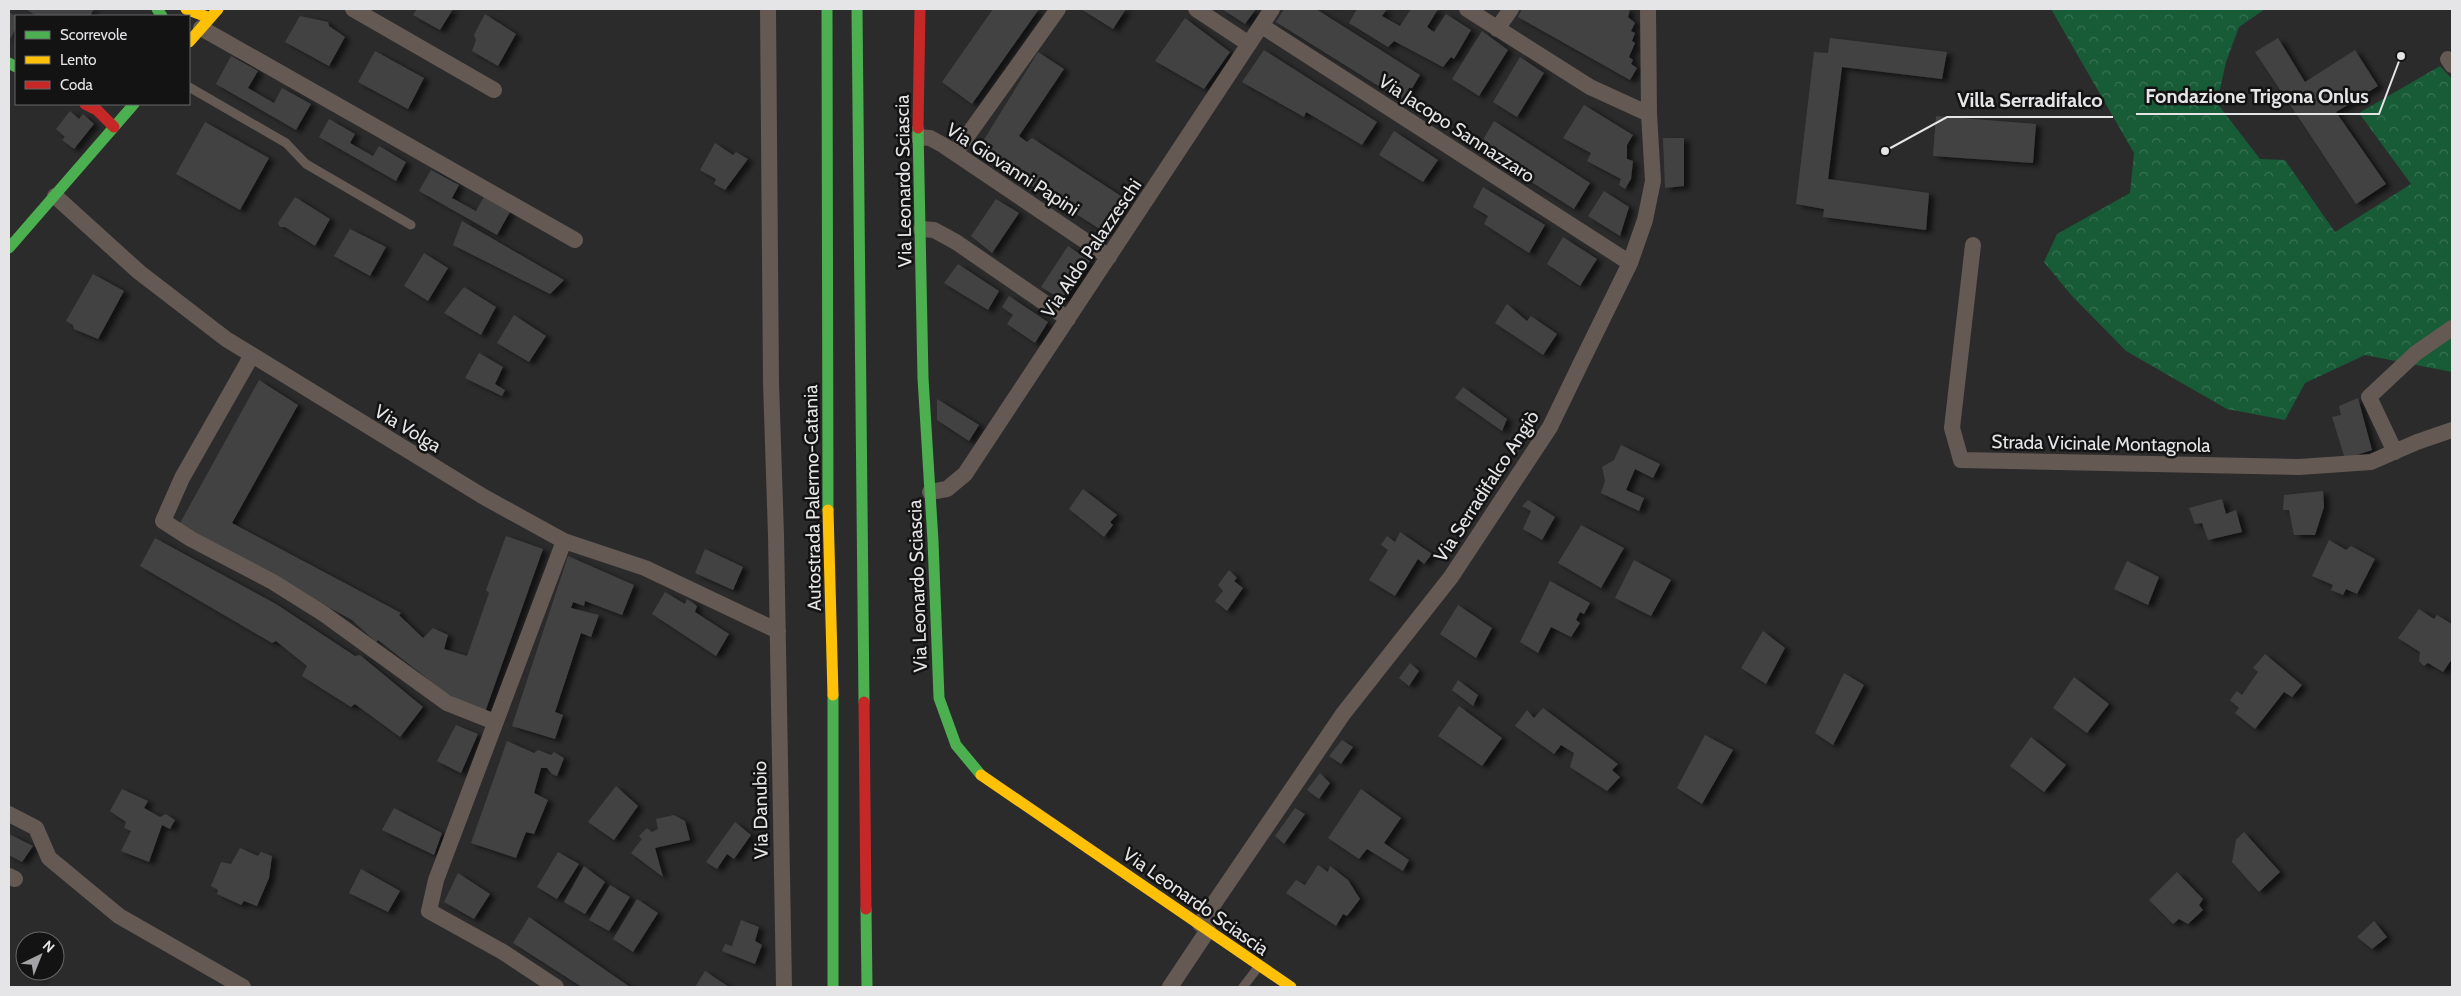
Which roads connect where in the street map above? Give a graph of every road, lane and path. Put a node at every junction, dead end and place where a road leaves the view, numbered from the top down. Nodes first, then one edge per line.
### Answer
1 (186, 9) edge
2 (353, 9) edge
3 (768, 9) edge
4 (827, 9) edge
5 (857, 9) edge
6 (920, 9) edge
7 (1058, 9) edge
8 (1196, 9) edge
9 (1272, 9) edge
10 (1467, 9) edge
11 (1511, 9) edge
12 (1648, 9) edge
13 (210, 18) edge
14 (1262, 26) junction
15 (1497, 30) junction
16 (190, 41) edge
17 (1249, 44) junction
18 (815, 87) dead end
19 (190, 88) edge
20 (494, 90) dead end
21 (87, 105) edge
22 (133, 105) edge
23 (1649, 114) junction
24 (114, 127) junction
25 (918, 137) junction
26 (955, 153) junction
27 (870, 189) dead end
28 (55, 196) junction
29 (411, 225) dead end
30 (921, 229) junction
31 (575, 240) dead end
32 (1973, 245) dead end
33 (9, 248) edge
34 (1110, 257) junction
35 (859, 262) junction
36 (1630, 263) junction
37 (1068, 319) junction
38 (2452, 328) edge
39 (252, 355) junction
40 (2452, 430) edge
41 (2395, 452) junction
42 (827, 474) junction
43 (930, 492) junction
44 (564, 541) junction
45 (778, 631) junction
46 (495, 722) junction
47 (9, 814) edge
48 (1204, 927) junction
49 (1259, 966) junction
50 (244, 987) edge
51 (556, 987) edge
52 (784, 987) edge
53 (834, 987) edge
54 (867, 987) edge
55 (1170, 987) edge
56 (1243, 987) edge
57 (1291, 987) edge

1 - 13 main road
2 - 20 street
3 - 45 street, Via Danubio
4 - 42 main road, Autostrada Palermo-Catania
5 - 35 main road
6 - 25 main road, Via Leonardo Sciascia
7 - 26 street
8 - 17 street
9 - 14 street, Via Aldo Palazzeschi
10 - 15 street
11 - 15 street
12 - 23 street, Via Serradifalco Angiò
13 - 16 main road
13 - 31 street
14 - 17 street, Via Aldo Palazzeschi
14 - 36 street, Via Jacopo Sannazzaro
15 - 23 street
17 - 34 street, Via Aldo Palazzeschi
18 - 42 main road
19 - 29 lane
21 - 24 main road
22 - 24 main road
23 - 36 street, Via Serradifalco Angiò
24 - 28 main road
25 - 26 street, Via Giovanni Papini
25 - 30 main road, Via Leonardo Sciascia
26 - 34 street, Via Giovanni Papini
27 - 35 main road
28 - 33 main road
28 - 39 street, Via Volga
30 - 37 street
30 - 43 main road, Via Leonardo Sciascia
32 - 41 street, Strada Vicinale Montagnola
34 - 37 street, Via Aldo Palazzeschi
35 - 54 main road
36 - 48 street, Via Serradifalco Angiò
37 - 43 street, Via Aldo Palazzeschi
38 - 41 street
39 - 44 street, Via Volga
39 - 46 street
40 - 41 street, Strada Vicinale Montagnola
42 - 53 main road, Autostrada Palermo-Catania
43 - 48 main road, Via Leonardo Sciascia
44 - 45 street, Via Volga
44 - 46 street
45 - 52 street, Via Danubio
46 - 51 street
47 - 50 street
48 - 49 main road, Via Leonardo Sciascia
48 - 55 street, Via Serradifalco Angiò
49 - 56 lane
49 - 57 main road, Via Leonardo Sciascia

